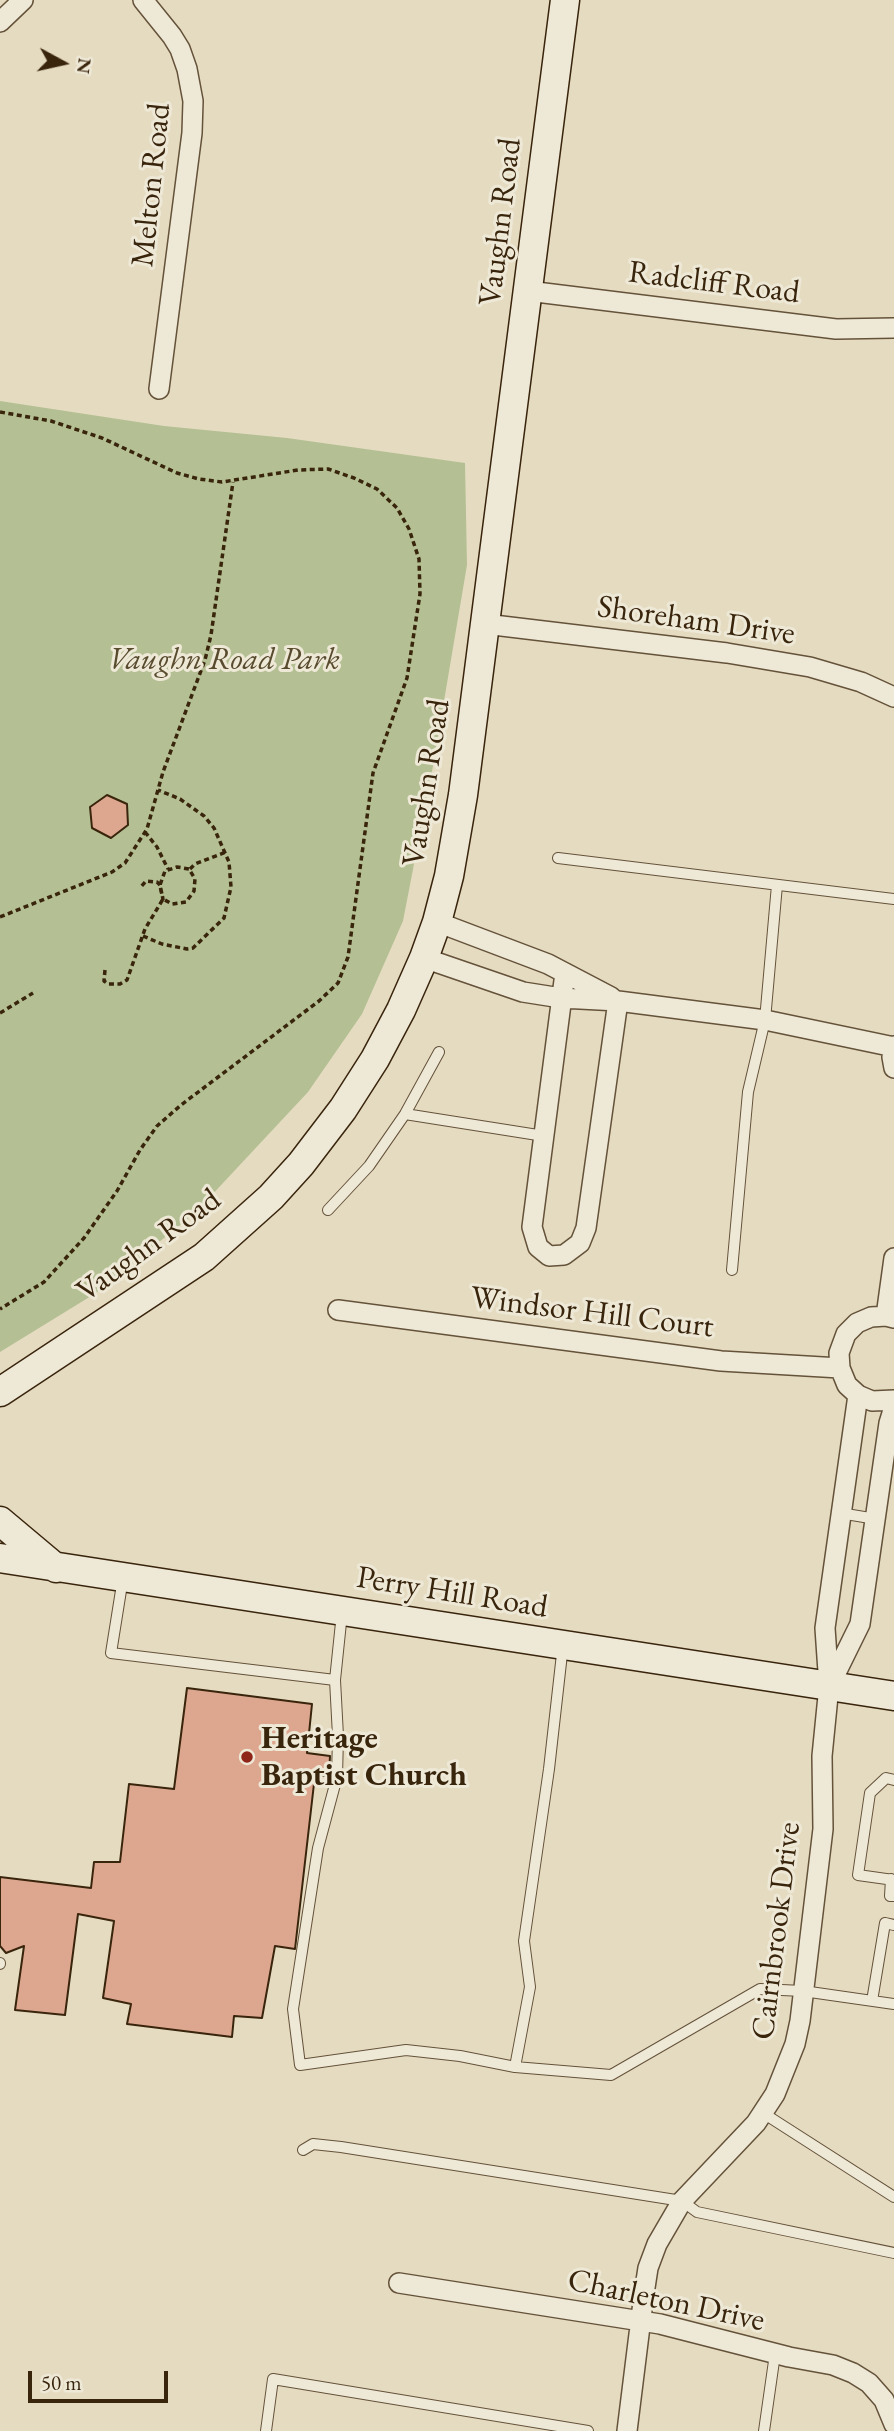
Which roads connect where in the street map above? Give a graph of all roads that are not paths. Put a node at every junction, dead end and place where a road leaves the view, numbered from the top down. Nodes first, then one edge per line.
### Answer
1 (23, 0) edge
2 (143, 0) edge
3 (565, 0) edge
4 (0, 22) edge
5 (528, 291) junction
6 (894, 328) edge
7 (159, 389) dead end
8 (485, 624) junction
9 (894, 697) edge
10 (558, 858) dead end
11 (776, 885) junction
12 (894, 899) edge
13 (437, 922) junction
14 (424, 958) junction
15 (565, 973) junction
16 (561, 998) junction
17 (618, 1001) junction
18 (765, 1020) junction
19 (894, 1046) edge
20 (439, 1052) dead end
21 (894, 1068) edge
22 (405, 1114) junction
23 (544, 1136) junction
24 (328, 1210) dead end
25 (894, 1258) edge
26 (732, 1270) dead end
27 (338, 1310) dead end
28 (890, 1317) edge
29 (840, 1368) junction
30 (1, 1393) edge
31 (858, 1395) junction
32 (894, 1400) edge
33 (894, 1407) edge
34 (841, 1513) junction
35 (876, 1519) junction
36 (0, 1521) edge
37 (0, 1559) edge
38 (56, 1568) junction
39 (123, 1577) junction
40 (0, 1578) edge
41 (343, 1611) junction
42 (563, 1645) junction
43 (335, 1680) junction
44 (829, 1686) junction
45 (894, 1696) edge
46 (894, 1780) edge
47 (892, 1879) edge
48 (894, 1896) edge
49 (894, 1924) edge
50 (803, 1991) junction
51 (872, 2001) junction
52 (894, 2004) edge
53 (515, 2067) junction
54 (763, 2113) junction
55 (303, 2150) dead end
56 (894, 2197) edge
57 (682, 2201) junction
58 (894, 2253) edge
59 (398, 2283) dead end
60 (640, 2321) junction
61 (775, 2354) junction
62 (894, 2424) edge
63 (266, 2431) edge
64 (588, 2431) edge
65 (627, 2431) edge
66 (764, 2431) edge

1 - 4 street
2 - 7 street, Melton Road
3 - 5 main road, Vaughn Road
5 - 6 street, Radcliff Road
5 - 8 main road, Vaughn Road
8 - 9 street, Shoreham Drive
8 - 13 main road, Vaughn Road
10 - 11 lane
11 - 12 lane
11 - 18 lane
13 - 14 main road, Vaughn Road
13 - 15 street
14 - 16 street
14 - 30 main road, Vaughn Road
15 - 16 street
15 - 17 street
16 - 17 street
16 - 23 street
17 - 18 street
17 - 23 street
18 - 19 street
18 - 26 lane
19 - 21 street
20 - 22 lane
22 - 23 lane
22 - 24 lane
25 - 28 street
27 - 29 street, Windsor Hill Court
28 - 29 street
29 - 31 street
31 - 32 street
31 - 34 street
33 - 35 street
34 - 35 lane
34 - 44 street
35 - 44 street
36 - 38 main road
37 - 38 main road, Perry Hill Road
38 - 39 main road, Perry Hill Road
38 - 40 main road
39 - 41 main road, Perry Hill Road
39 - 43 lane
41 - 42 main road, Perry Hill Road
41 - 43 lane
42 - 44 main road, Perry Hill Road
42 - 53 lane
43 - 53 lane
44 - 45 main road, Perry Hill Road
44 - 50 street, Cairnbrook Drive
46 - 47 lane
47 - 48 lane
49 - 51 lane
50 - 51 lane
50 - 53 lane
50 - 54 street, Cairnbrook Drive
51 - 52 lane
54 - 56 lane
54 - 57 street, Cairnbrook Drive
55 - 57 lane
57 - 58 lane
57 - 60 street, Cairnbrook Drive
59 - 60 street, Charleton Drive
60 - 61 street, Charleton Drive
60 - 65 street, Cairnbrook Drive
61 - 62 street, Charleton Drive
61 - 66 lane
63 - 64 lane

